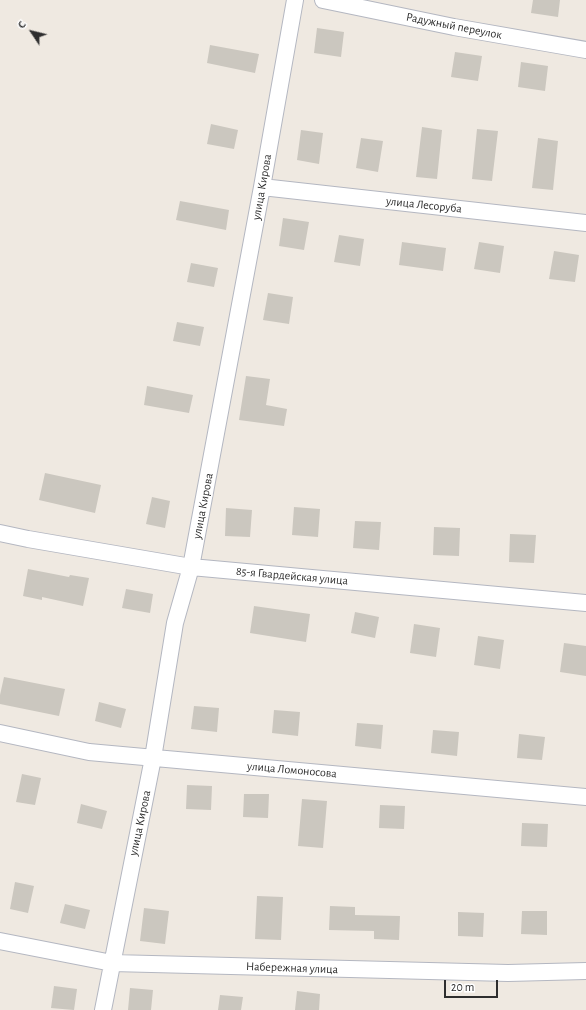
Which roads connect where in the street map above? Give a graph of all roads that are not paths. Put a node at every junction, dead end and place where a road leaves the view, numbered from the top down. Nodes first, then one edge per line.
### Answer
1 (295, 0) edge
2 (323, 0) edge
3 (586, 50) edge
4 (262, 187) junction
5 (586, 223) edge
6 (0, 533) edge
7 (191, 567) junction
8 (586, 603) edge
9 (0, 733) edge
10 (154, 758) junction
11 (586, 797) edge
12 (0, 941) edge
13 (112, 963) junction
14 (586, 971) edge
15 (103, 1010) edge

1 - 4 street, улица Кирова
2 - 3 street, Радужный переулок
4 - 5 street, улица Лесоруба
4 - 7 street, улица Кирова
6 - 7 street, 85-я Гвардейская улица
7 - 8 street, 85-я Гвардейская улица
7 - 10 street, улица Кирова
9 - 10 street, улица Ломоносова
10 - 11 street, улица Ломоносова
10 - 13 street, улица Кирова
12 - 13 street, Набережная улица
13 - 14 street, Набережная улица
13 - 15 street, улица Кирова

